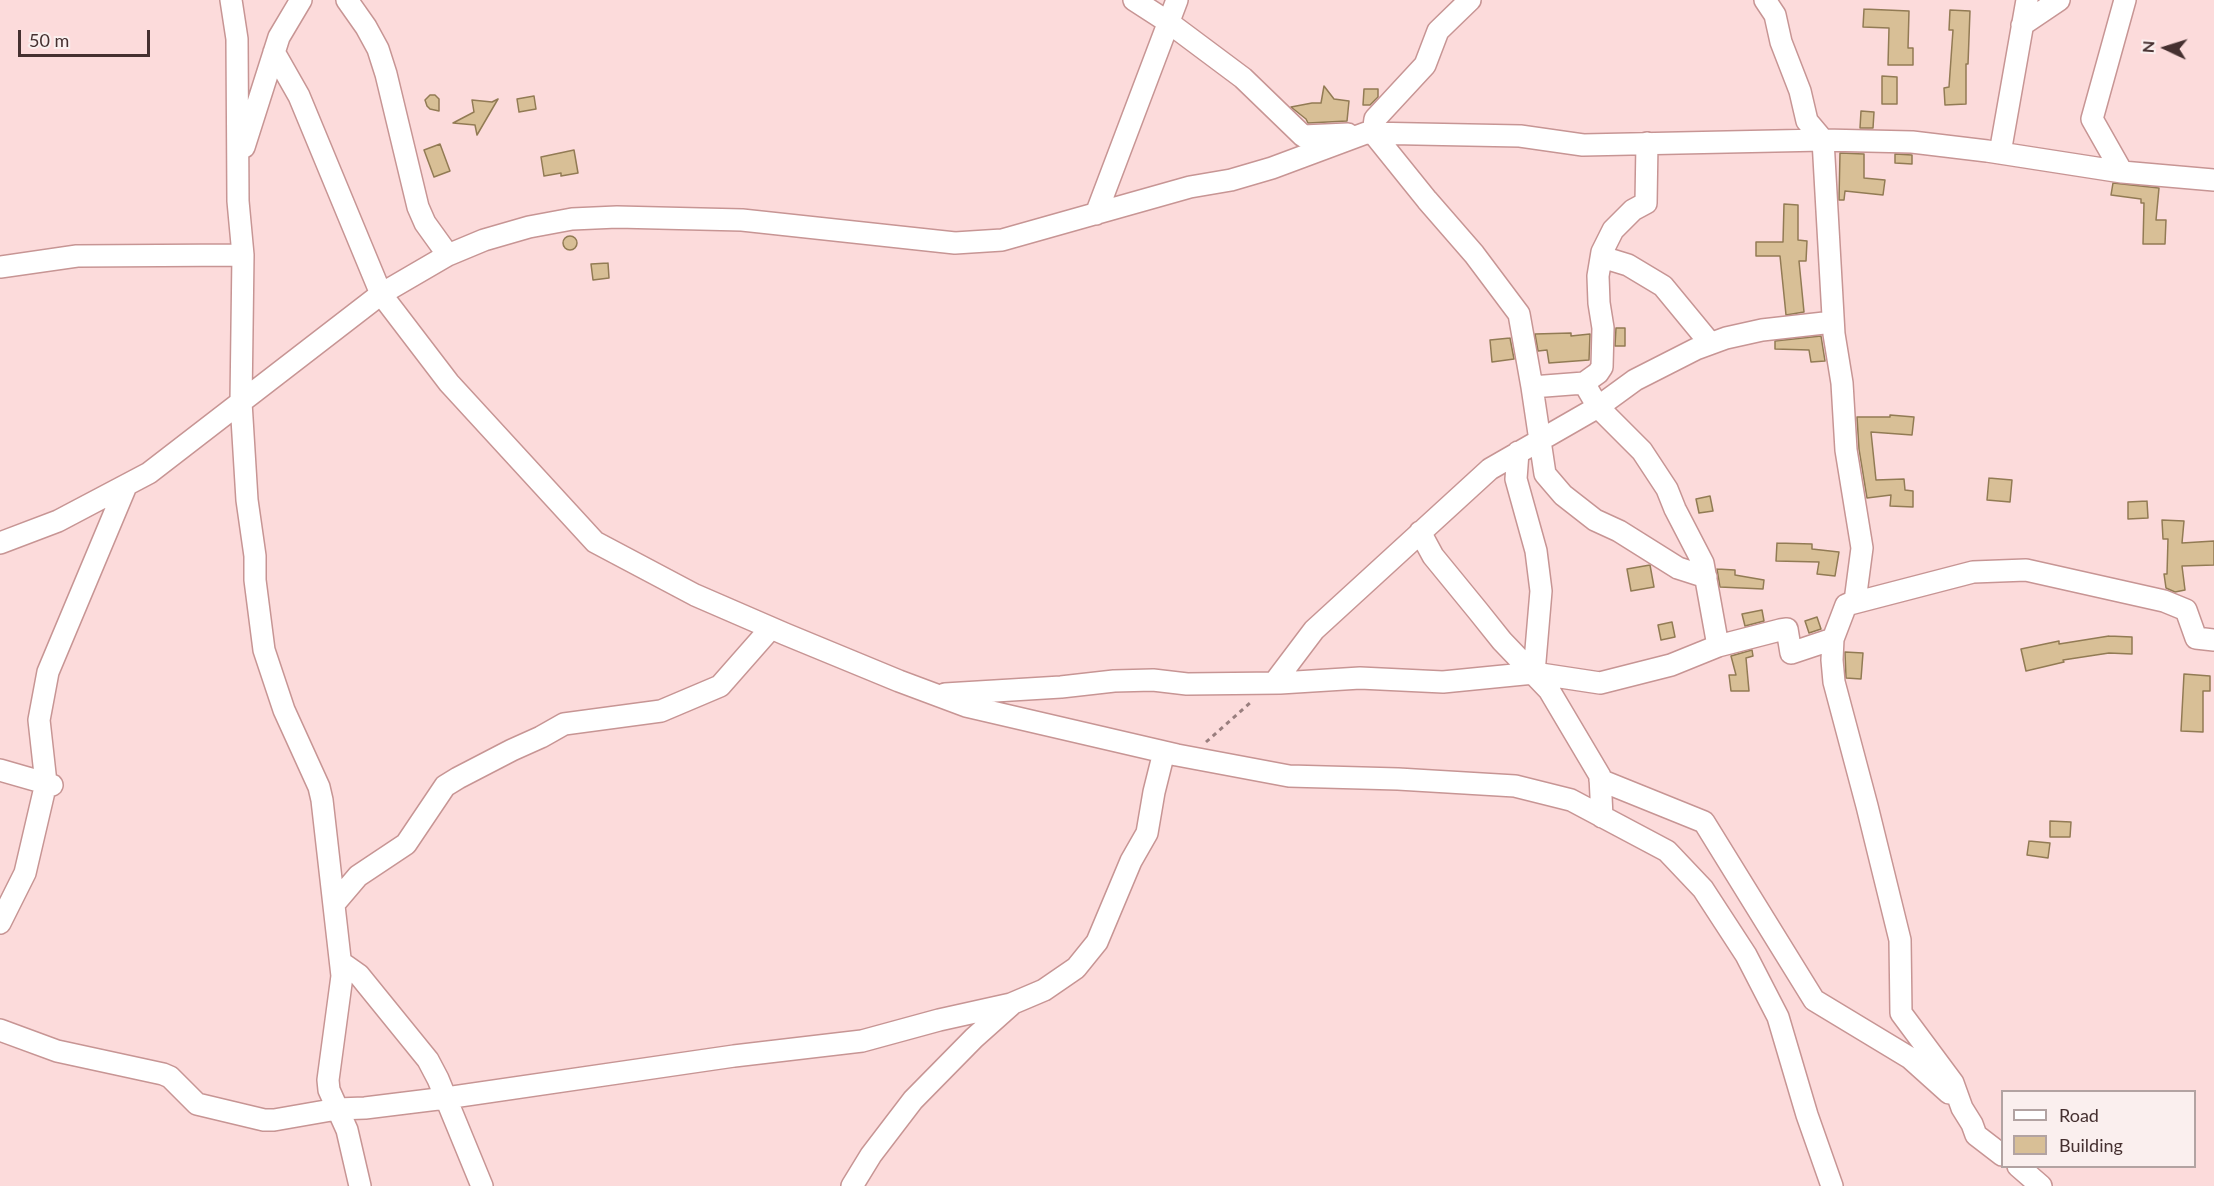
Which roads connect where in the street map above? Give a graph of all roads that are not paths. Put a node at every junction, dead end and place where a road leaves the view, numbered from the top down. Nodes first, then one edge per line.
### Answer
1 (231, 0) edge
2 (301, 0) edge
3 (347, 0) edge
4 (1134, 0) edge
5 (1176, 0) edge
6 (1450, 0) edge
7 (1470, 0) edge
8 (1765, 0) edge
9 (2027, 0) edge
10 (2058, 0) edge
11 (2125, 0) edge
12 (1168, 22) junction
13 (2022, 25) junction
14 (1438, 31) junction
15 (274, 52) junction
16 (1370, 133) junction
17 (1781, 140) junction
18 (1823, 140) junction
19 (1647, 143) junction
20 (2000, 153) junction
21 (238, 164) junction
22 (2122, 172) junction
23 (1824, 178) junction
24 (2214, 180) edge
25 (1096, 214) junction
26 (243, 255) junction
27 (448, 255) junction
28 (1602, 257) junction
29 (0, 267) edge
30 (381, 294) junction
31 (1833, 322) junction
32 (1710, 343) junction
33 (1584, 383) junction
34 (1532, 387) junction
35 (241, 402) junction
36 (1598, 407) junction
37 (1539, 440) junction
38 (1518, 452) junction
39 (126, 486) junction
40 (1420, 532) junction
41 (0, 543) edge
42 (1706, 577) junction
43 (1846, 605) junction
44 (771, 628) junction
45 (1833, 639) junction
46 (2214, 640) edge
47 (1718, 646) junction
48 (1534, 673) junction
49 (1268, 683) junction
50 (937, 694) junction
51 (1164, 752) junction
52 (0, 770) edge
53 (1600, 780) junction
54 (49, 784) junction
55 (1602, 817) junction
56 (335, 903) junction
57 (0, 923) edge
58 (342, 963) junction
59 (1011, 1004) junction
60 (0, 1030) edge
61 (446, 1098) junction
62 (1959, 1102) junction
63 (337, 1109) junction
64 (2001, 1154) edge
65 (2019, 1168) edge
66 (360, 1186) edge
67 (482, 1186) edge
68 (852, 1186) edge
69 (1832, 1186) edge
70 (2041, 1186) edge

1 - 21 street
2 - 15 street
3 - 27 street
4 - 12 street
5 - 12 street
6 - 14 street
7 - 14 street
8 - 18 street
9 - 13 street
10 - 13 street
11 - 22 street
12 - 16 street
12 - 25 street
13 - 20 street
14 - 16 street
15 - 21 street
15 - 30 street
16 - 19 street
16 - 25 street
16 - 34 street
17 - 18 street
17 - 19 street
17 - 23 street
18 - 20 street
18 - 23 street
19 - 28 street
20 - 22 street
21 - 26 street
22 - 24 street
23 - 31 street
25 - 27 street
26 - 29 street
26 - 35 street
27 - 30 street
28 - 32 street
28 - 33 street
30 - 35 street
30 - 44 street
31 - 32 street
31 - 43 street
32 - 36 street
33 - 34 street
33 - 36 street
34 - 37 street
35 - 39 street
35 - 56 street
36 - 37 street
36 - 42 street
37 - 38 street
37 - 42 street
38 - 40 street
38 - 48 street
39 - 41 street
39 - 54 street
40 - 48 street
40 - 49 street
42 - 47 street
43 - 45 street
43 - 46 street
44 - 50 street
44 - 56 street
45 - 47 street
45 - 62 street
47 - 48 street
48 - 49 street
48 - 53 street
49 - 50 street
50 - 51 street
51 - 55 street
51 - 59 street
52 - 54 street
53 - 55 street
53 - 62 street
54 - 57 street
55 - 69 street
56 - 58 street
58 - 61 street
58 - 63 street
59 - 61 street
59 - 68 street
60 - 63 street
61 - 63 street
61 - 67 street
62 - 64 street
63 - 66 street
65 - 70 street

